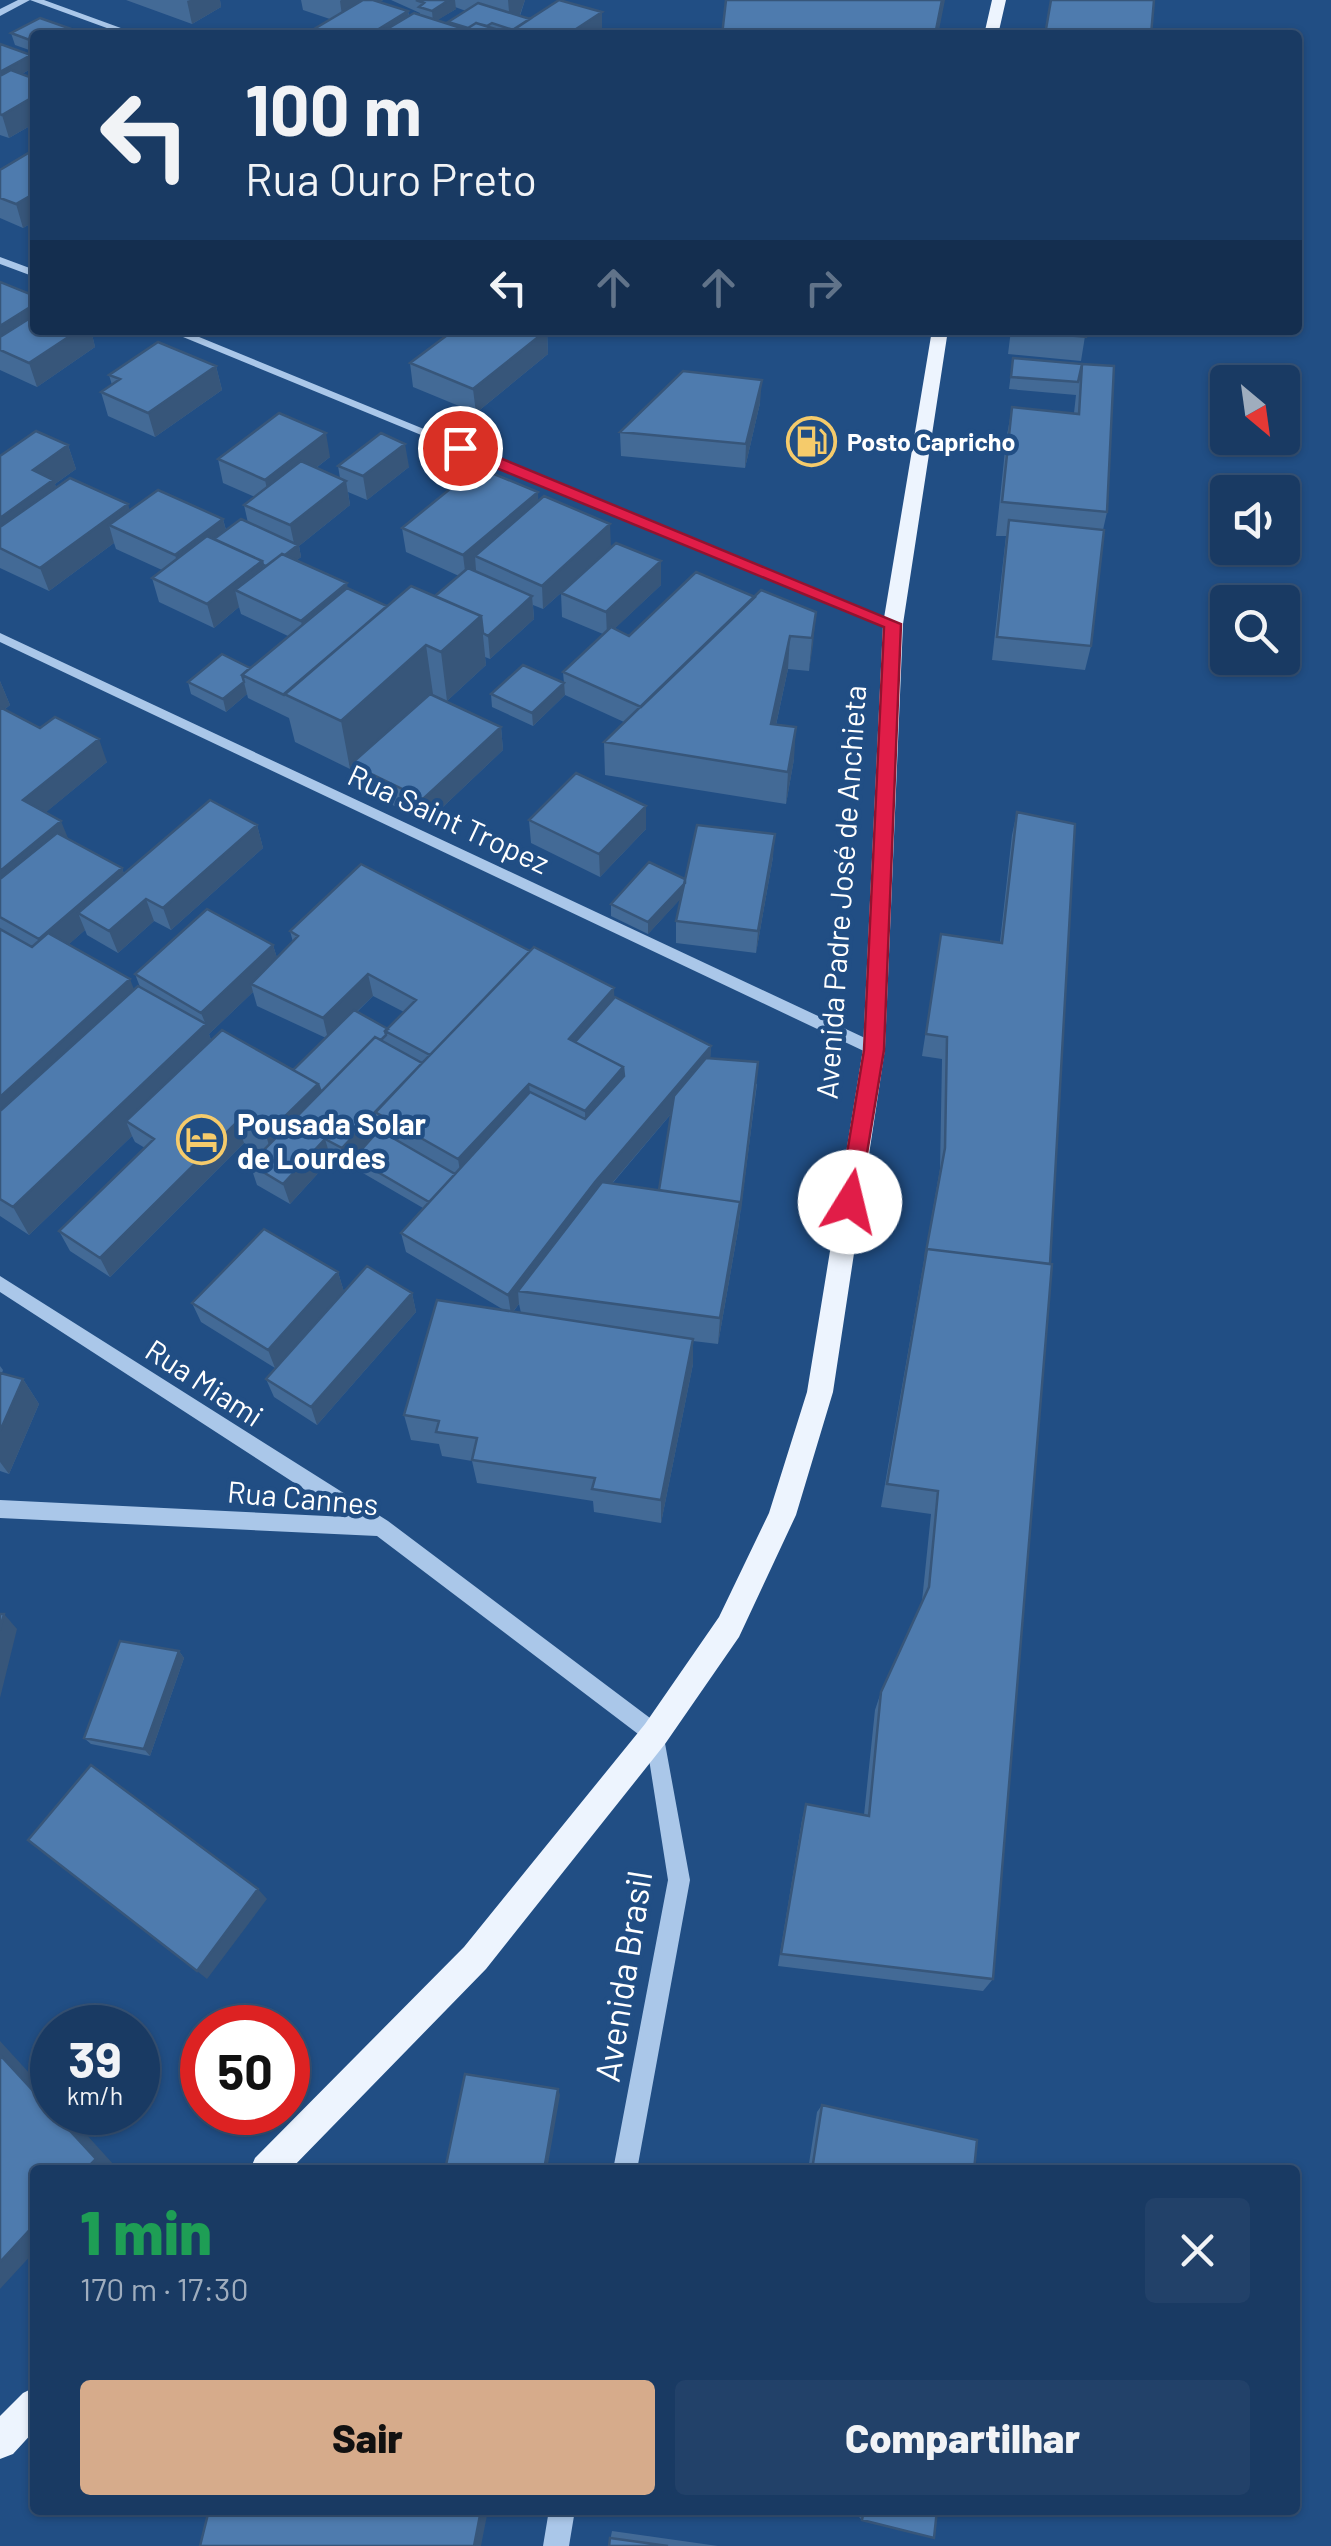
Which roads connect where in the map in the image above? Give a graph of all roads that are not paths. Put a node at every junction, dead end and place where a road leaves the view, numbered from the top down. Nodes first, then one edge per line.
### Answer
1 (25, 0) edge
2 (35, 0) edge
3 (999, 0) edge
4 (0, 13) edge
5 (121, 30) edge
6 (992, 30) edge
7 (0, 260) edge
8 (30, 272) edge
9 (184, 335) edge
10 (939, 335) edge
11 (893, 624) junction
12 (0, 637) edge
13 (874, 1050) junction
14 (0, 1283) edge
15 (0, 1510) edge
16 (381, 1527) junction
17 (656, 1734) junction
18 (271, 2165) edge
19 (626, 2165) edge
20 (30, 2410) edge
21 (0, 2441) edge
22 (561, 2515) edge
23 (556, 2546) edge

1 - 4 street
2 - 5 street
3 - 6 main road
7 - 8 street
9 - 11 street
10 - 11 main road, Avenida Padre José de Anchieta
11 - 13 main road, Avenida Padre José de Anchieta
12 - 13 street, Rua Saint Tropez
13 - 17 main road, Avenida Padre José de Anchieta
14 - 16 street, Rua Miami
15 - 16 street, Rua Cannes
16 - 17 street, Rua Cannes
17 - 18 main road, Avenida Padre José de Anchieta
17 - 19 street, Avenida Brasil
20 - 21 main road
22 - 23 street

